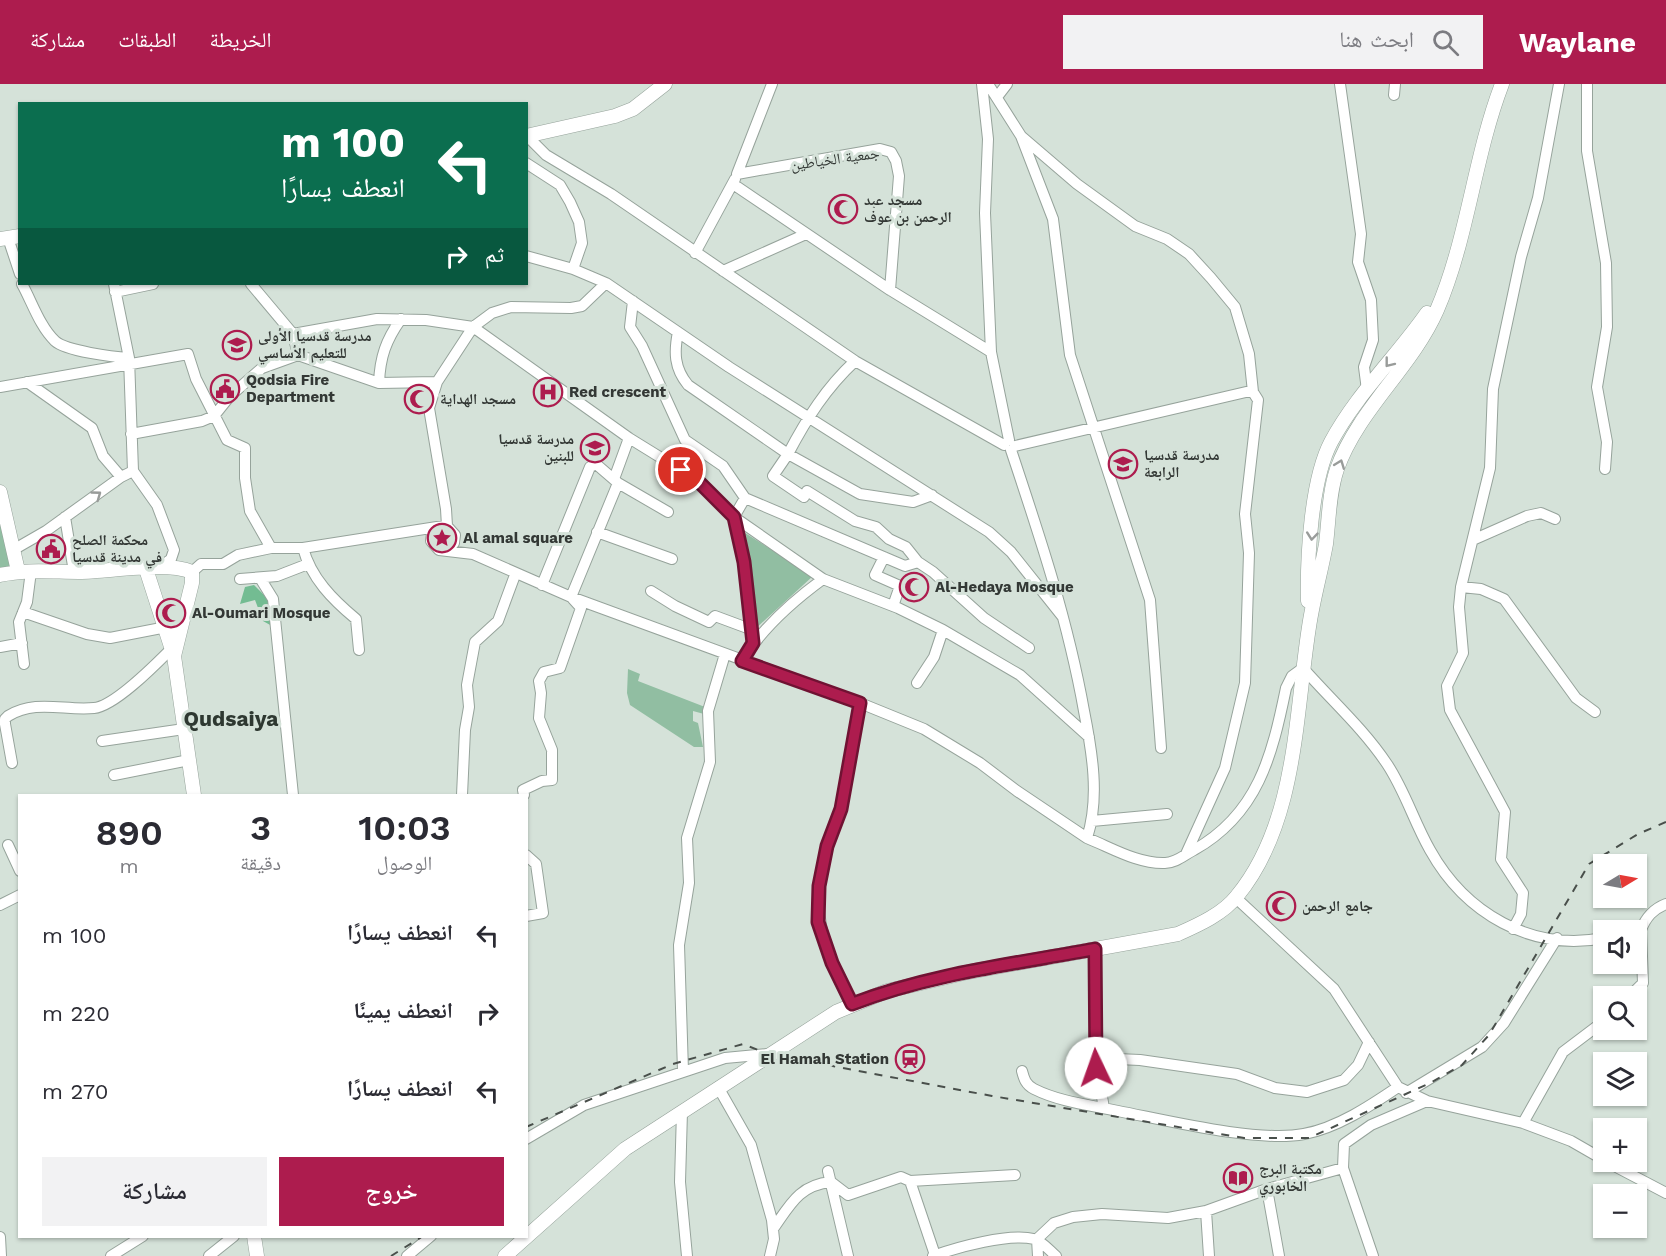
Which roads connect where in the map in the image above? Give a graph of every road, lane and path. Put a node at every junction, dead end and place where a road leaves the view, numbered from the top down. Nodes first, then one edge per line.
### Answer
1 (652, 84) edge
2 (665, 84) edge
3 (772, 84) edge
4 (982, 84) edge
5 (987, 84) edge
6 (1007, 84) edge
7 (1340, 84) edge
8 (1502, 84) edge
9 (1559, 84) edge
10 (1587, 84) edge
11 (997, 97) junction
12 (574, 125) junction
13 (528, 136) edge
14 (1021, 136) junction
15 (528, 137) edge
16 (528, 164) edge
17 (735, 179) junction
18 (806, 234) junction
19 (9, 238) edge
20 (695, 253) junction
21 (528, 257) edge
22 (18, 267) edge
23 (573, 269) junction
24 (723, 271) junction
25 (1446, 280) junction
26 (606, 283) junction
27 (23, 285) edge
28 (144, 285) edge
29 (252, 285) edge
30 (115, 288) edge
31 (890, 290) junction
32 (633, 301) junction
33 (401, 319) junction
34 (473, 327) junction
35 (678, 332) junction
36 (293, 334) junction
37 (991, 352) junction
38 (298, 355) junction
39 (855, 361) junction
40 (129, 362) junction
41 (27, 382) junction
42 (437, 382) junction
43 (379, 383) junction
44 (0, 387) edge
45 (1367, 390) junction
46 (1253, 393) junction
47 (214, 416) junction
48 (808, 417) junction
49 (1094, 429) junction
50 (131, 434) junction
51 (629, 438) junction
52 (1010, 445) junction
53 (788, 454) junction
54 (1605, 469) dead end
55 (133, 471) junction
56 (121, 477) junction
57 (616, 481) junction
58 (0, 492) edge
59 (932, 495) junction
60 (745, 498) junction
61 (668, 512) dead end
62 (65, 517) junction
63 (734, 517) junction
64 (1555, 519) dead end
65 (446, 529) junction
66 (408, 532) junction
67 (597, 532) junction
68 (1475, 539) junction
69 (432, 544) junction
70 (271, 548) junction
71 (303, 548) junction
72 (13, 550) junction
73 (448, 550) junction
74 (473, 554) junction
75 (884, 557) junction
76 (672, 559) dead end
77 (918, 562) junction
78 (308, 564) junction
79 (152, 569) junction
80 (25, 571) junction
81 (74, 572) junction
82 (192, 572) junction
83 (0, 575) edge
84 (515, 575) junction
85 (260, 578) junction
86 (240, 579) dead end
87 (823, 579) junction
88 (542, 585) junction
89 (1461, 587) junction
90 (651, 591) dead end
91 (571, 597) junction
92 (893, 606) junction
93 (23, 612) junction
94 (1064, 618) junction
95 (182, 624) junction
96 (1309, 624) junction
97 (163, 627) junction
98 (750, 629) junction
99 (943, 630) junction
100 (22, 643) junction
101 (753, 643) junction
102 (0, 647) edge
103 (1029, 648) dead end
104 (359, 650) dead end
105 (173, 653) junction
106 (724, 654) junction
107 (742, 661) junction
108 (24, 664) dead end
109 (1303, 668) junction
110 (917, 683) dead end
111 (860, 703) junction
112 (1595, 712) dead end
113 (184, 729) junction
114 (1089, 737) junction
115 (102, 741) dead end
116 (1161, 748) dead end
117 (189, 760) junction
118 (12, 763) dead end
119 (114, 775) dead end
120 (194, 794) edge
121 (293, 794) edge
122 (462, 794) edge
123 (524, 794) edge
124 (1167, 814) dead end
125 (1092, 821) junction
126 (1087, 838) junction
127 (8, 845) dead end
128 (1186, 854) junction
129 (528, 857) edge
130 (18, 868) edge
131 (18, 896) edge
132 (1236, 898) junction
133 (1666, 904) edge
134 (0, 905) edge
135 (528, 916) edge
136 (1646, 920) edge
137 (1514, 929) junction
138 (1557, 938) junction
139 (1593, 940) edge
140 (1095, 949) junction
141 (852, 1004) junction
142 (1593, 1029) edge
143 (1369, 1042) junction
144 (768, 1054) junction
145 (1095, 1058) junction
146 (683, 1071) junction
147 (1022, 1071) dead end
148 (718, 1088) junction
149 (1402, 1090) junction
150 (1427, 1101) junction
151 (1104, 1108) junction
152 (682, 1111) junction
153 (1523, 1123) junction
154 (528, 1138) edge
155 (1593, 1154) edge
156 (1343, 1168) junction
157 (1625, 1172) edge
158 (1015, 1175) dead end
159 (829, 1176) junction
160 (910, 1181) junction
161 (1267, 1190) junction
162 (1666, 1193) edge
163 (1206, 1211) junction
164 (773, 1229) junction
165 (528, 1235) edge
166 (0, 1237) edge
167 (140, 1238) edge
168 (231, 1238) edge
169 (254, 1238) edge
170 (429, 1238) edge
171 (525, 1238) edge
172 (1037, 1239) junction
173 (1, 1256) edge
174 (111, 1256) edge
175 (208, 1256) edge
176 (257, 1256) edge
177 (407, 1256) edge
178 (505, 1256) edge
179 (687, 1256) edge
180 (770, 1256) edge
181 (848, 1256) edge
182 (934, 1256) edge
183 (1038, 1256) edge
184 (1056, 1256) edge
185 (1209, 1256) edge
186 (1279, 1256) edge
187 (1373, 1256) edge

1 - 12 main road
2 - 12 main road
3 - 17 street
4 - 37 street
5 - 11 street
6 - 11 street
7 - 45 street
8 - 25 main road
9 - 68 street
10 - 54 street
11 - 14 street
12 - 13 main road
14 - 46 street
14 - 49 street
15 - 20 street
16 - 23 street
17 - 18 street
17 - 20 street
17 - 31 street, جمعية الخياطين
18 - 24 street
18 - 31 street
19 - 22 street
20 - 24 street
21 - 23 street
23 - 26 street
24 - 39 street
25 -> 45 main road
96 -> 25 main road
26 - 32 street
26 - 34 street
27 - 40 street
28 - 30 street
29 - 36 street
30 - 40 street
31 - 37 street
32 - 35 street
32 - 60 street
33 - 34 street
33 - 36 street
33 - 43 street
34 - 42 street
34 - 51 street
35 - 48 street
35 - 53 street
36 - 38 street
37 - 52 street
38 - 43 street
38 - 47 street
39 - 48 street
39 - 52 street
40 - 41 street
40 - 47 street
40 - 50 street
41 - 44 street
41 - 56 street
42 - 43 street
42 - 65 street
45 -> 96 main road
46 - 49 street
46 - 128 street
47 - 50 street
47 - 70 street
48 - 53 street
48 - 59 street
49 - 52 street
49 - 116 street
50 - 55 street
51 - 57 street
51 - 63 street
52 - 94 street
53 - 59 street
53 - 77 street
55 - 56 street
55 - 79 street
62 -> 56 street
57 - 61 street
57 - 67 street
57 - 88 street
58 - 72 main road
59 - 94 street
60 - 63 street
60 - 75 street
62 - 72 street
62 - 81 street
63 - 87 street
63 - 98 street
64 - 68 street
65 - 66 street
65 - 69 street
65 - 73 street
65 - 74 street
66 - 69 street
66 - 71 street
67 - 76 street
67 - 91 street
68 - 89 street
69 - 73 street
70 - 71 street
70 - 82 street
71 - 78 street
72 - 80 main road
73 - 74 street
74 - 84 street
75 - 77 street
75 - 92 street
77 - 103 street
78 - 85 street
78 - 104 street
79 - 81 main road
79 - 82 main road
79 - 97 main road
80 - 81 main road
80 - 83 main road
80 - 93 street
82 - 95 main road
84 - 88 street
84 - 122 street
85 - 86 street
85 - 121 street
87 - 92 street
87 - 101 street
88 - 91 street
89 - 112 street
89 - 137 street
90 - 98 street
91 - 106 street
91 - 123 street
92 - 99 street
93 - 97 street
93 - 100 street
94 - 114 street
95 - 97 street
95 - 105 main road
96 - 109 main road
97 - 105 main road
98 - 101 street
99 - 110 street
99 - 114 street
100 - 102 street
100 - 108 street
101 - 107 street
105 - 113 main road
105 - 118 street
106 - 107 street
106 - 146 street
107 - 111 street
109 - 128 street
109 - 132 main road
109 - 137 street
111 - 126 street
111 - 141 street
113 - 115 street
113 - 117 main road
114 - 125 street
117 - 119 street
117 - 120 main road
124 - 125 street
125 - 126 street
126 - 128 street
127 - 130 street
129 - 135 street
131 - 134 street
132 - 140 main road
132 - 143 street
133 - 136 street
137 - 138 street
138 - 139 street
138 - 149 street
140 - 141 main road
140 - 145 street
141 - 144 main road
142 - 153 street
143 - 145 street
143 - 149 street
144 - 146 street
144 - 148 main road
145 - 151 street
146 - 154 street
147 - 151 street
148 - 152 main road
148 - 164 street
149 - 150 street
149 - 151 street
150 - 153 street
150 - 156 street
152 - 165 main road
152 - 179 street
153 - 155 street
156 - 161 street
156 - 187 street
157 - 162 street
158 - 160 street
159 - 160 street
159 - 164 street
159 - 181 street
160 - 182 street
161 - 163 street
161 - 186 street
163 - 172 street
163 - 185 street
164 - 180 street
166 - 173 street
167 - 174 street
168 - 175 street
169 - 176 main road
170 - 177 street
171 - 178 main road
172 - 182 street
172 - 183 street
172 - 184 street

